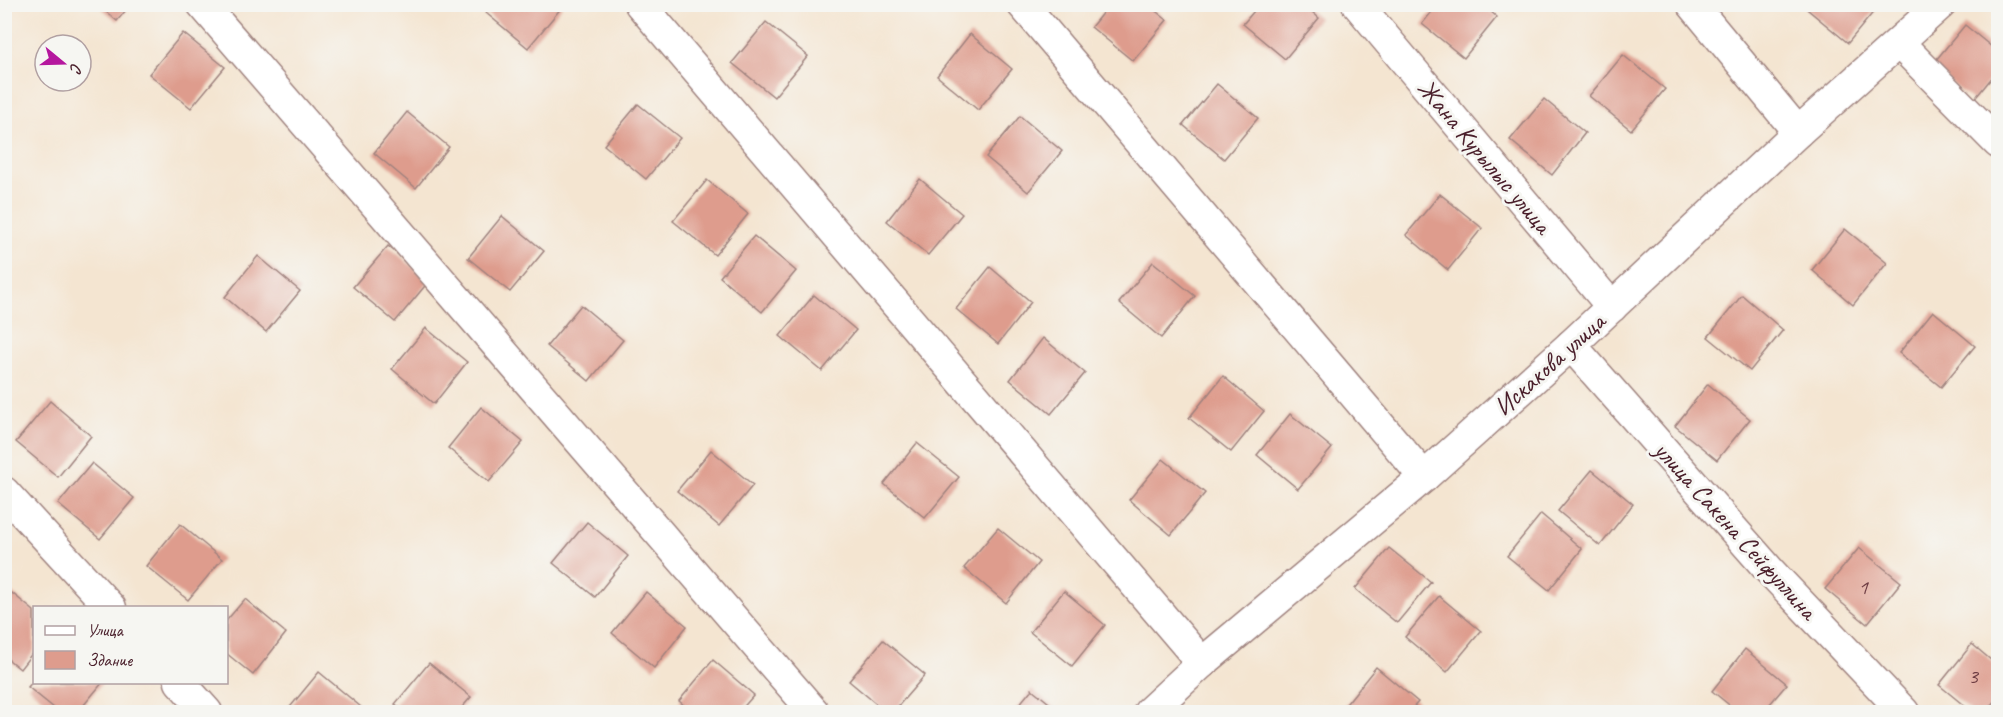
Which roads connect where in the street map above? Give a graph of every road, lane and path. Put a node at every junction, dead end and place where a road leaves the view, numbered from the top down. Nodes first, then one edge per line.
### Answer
1 (202, 4) edge
2 (640, 4) edge
3 (1022, 4) edge
4 (1357, 4) edge
5 (1692, 4) edge
6 (1941, 4) edge
7 (1899, 43) junction
8 (1798, 132) junction
9 (1998, 143) edge
10 (1612, 307) junction
11 (1571, 345) junction
12 (1424, 477) junction
13 (4, 492) edge
14 (109, 606) edge
15 (1202, 663) junction
16 (182, 684) edge
17 (207, 712) edge
18 (814, 712) edge
19 (1149, 712) edge
20 (1904, 712) edge

1 - 18 street
2 - 15 street
3 - 12 street
4 - 10 street, Жана Курылыс улица
5 - 8 street
6 - 7 street, Искакова улица
7 - 8 street, Искакова улица
7 - 9 street
8 - 10 street, Искакова улица
10 - 11 street, Искакова улица
11 - 12 street, Искакова улица
11 - 20 street, улица Сакена Сейфуллина
12 - 15 street, Искакова улица
13 - 14 street
15 - 19 street, Искакова улица
16 - 17 street

